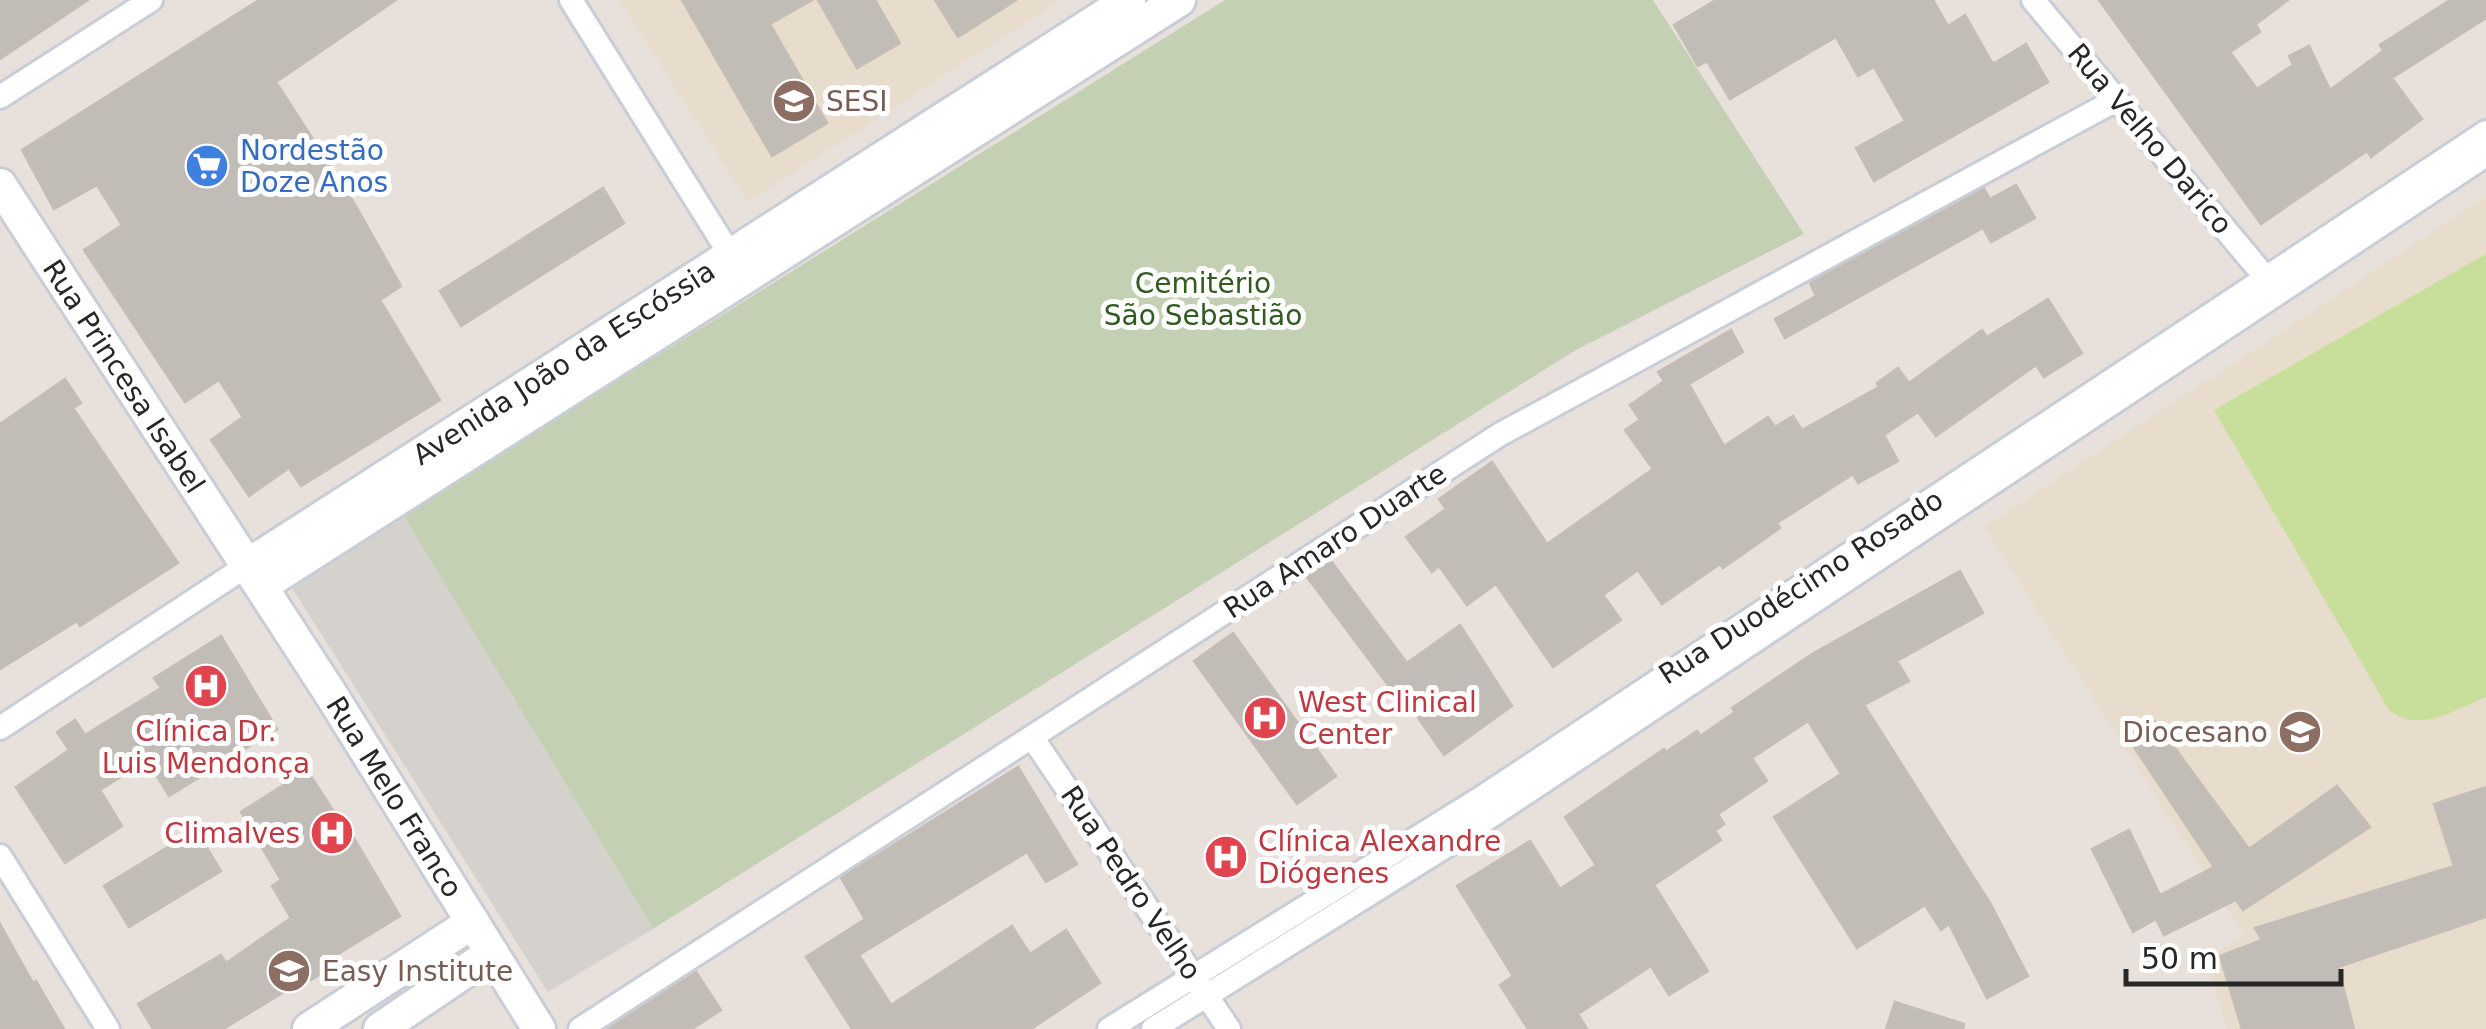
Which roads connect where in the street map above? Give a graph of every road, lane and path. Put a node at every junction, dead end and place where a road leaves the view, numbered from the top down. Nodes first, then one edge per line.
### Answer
1 (151, 0) edge
2 (571, 0) edge
3 (1129, 0) edge
4 (1179, 0) edge
5 (2033, 0) edge
6 (0, 96) edge
7 (2116, 100) junction
8 (2486, 132) edge
9 (2486, 156) edge
10 (0, 185) edge
11 (730, 256) junction
12 (2266, 278) junction
13 (255, 576) junction
14 (0, 728) edge
15 (1032, 736) junction
16 (0, 856) edge
17 (473, 922) junction
18 (492, 953) junction
19 (1200, 986) junction
20 (108, 1029) edge
21 (309, 1029) edge
22 (380, 1029) edge
23 (539, 1029) edge
24 (580, 1029) edge
25 (1109, 1029) edge
26 (1153, 1029) edge
27 (1229, 1029) edge

1 - 6 street
2 - 11 street
3 - 11 main road, Avenida João da Escóssia
4 - 13 main road, Avenida João da Escóssia
5 - 7 street, Rua Velho Darico
7 - 12 street, Rua Velho Darico
7 - 15 street, Rua Amaro Duarte
8 - 12 street, Rua Duodécimo Rosado
9 - 19 street, Rua Duodécimo Rosado
10 - 13 main road, Rua Princesa Isabel
11 - 13 main road, Avenida João da Escóssia
12 - 19 street, Rua Duodécimo Rosado
13 - 14 street, Avenida João da Escóssia
13 - 17 main road, Rua Melo Franco
15 - 19 street, Rua Pedro Velho
15 - 24 street, Rua Amaro Duarte
16 - 20 street
17 - 18 main road, Rua Melo Franco
17 - 21 main road
18 - 22 main road
18 - 23 main road, Rua Melo Franco
19 - 25 street, Rua Duodécimo Rosado
19 - 26 street, Rua Duodécimo Rosado
19 - 27 street, Rua Pedro Velho

